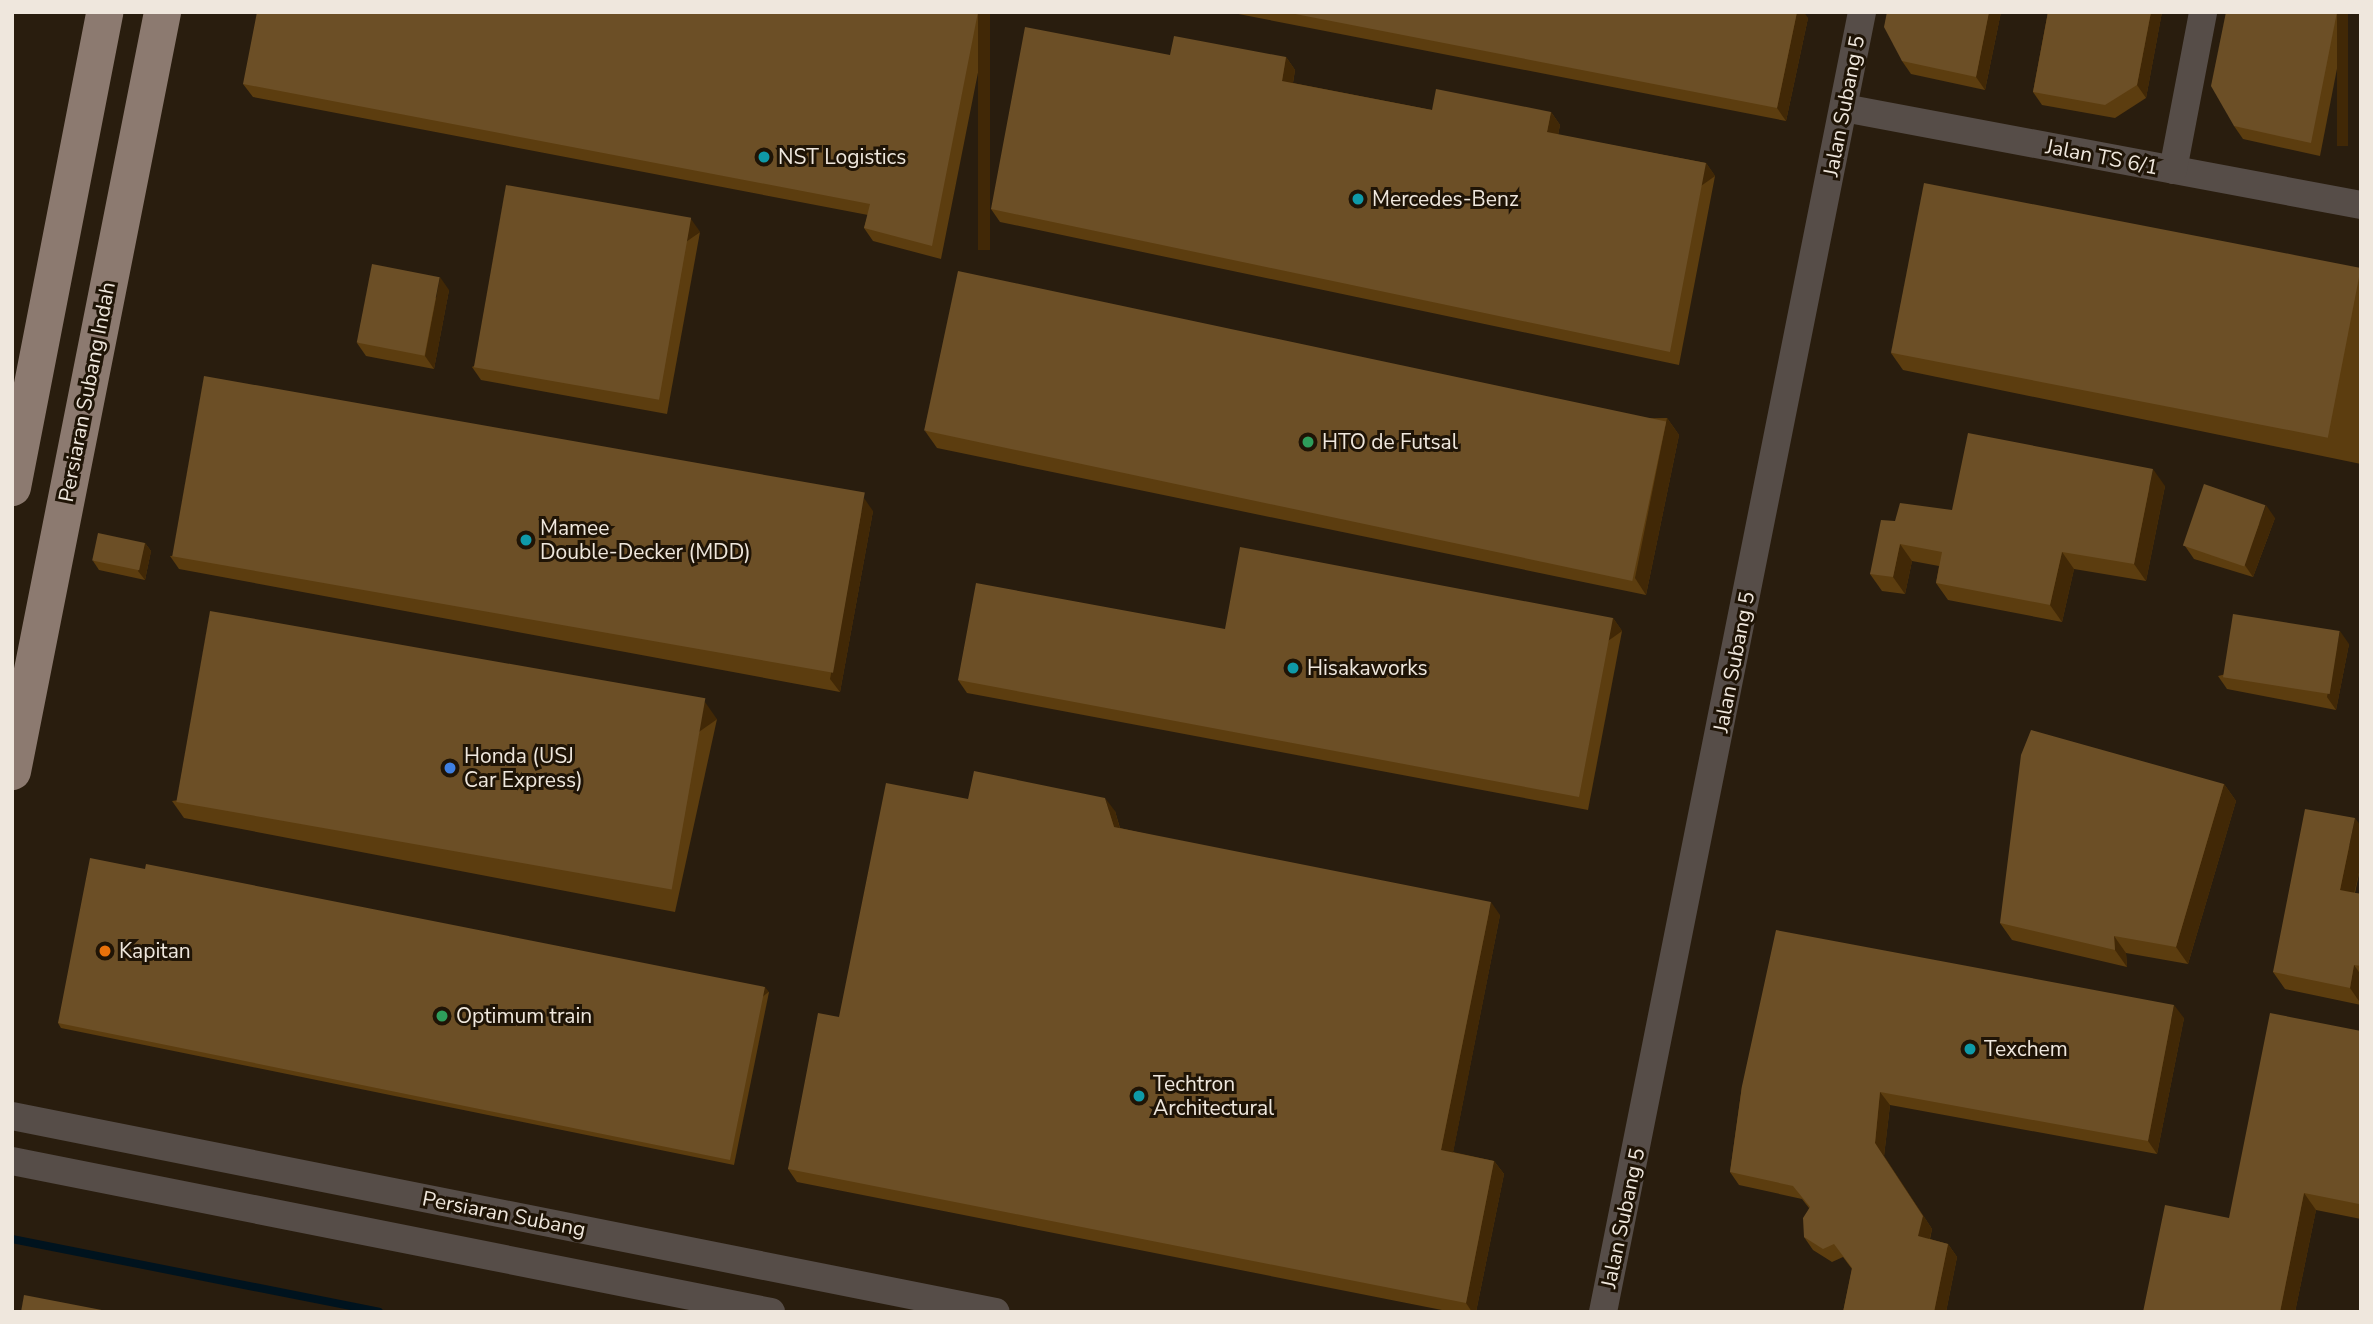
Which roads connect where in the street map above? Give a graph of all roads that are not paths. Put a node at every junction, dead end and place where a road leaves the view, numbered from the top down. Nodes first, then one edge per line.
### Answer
1 (104, 12) edge
2 (162, 12) edge
3 (1862, 12) edge
4 (2203, 12) edge
5 (1843, 108) junction
6 (2173, 170) junction
7 (2361, 205) edge
8 (12, 487) edge
9 (12, 771) edge
10 (12, 1116) edge
11 (12, 1161) edge
12 (771, 1312) edge
13 (996, 1312) edge
14 (1603, 1312) edge

1 - 8 main road
2 - 9 main road, Persiaran Subang Indah
3 - 5 street, Jalan Subang 5
4 - 6 street
5 - 6 street, Jalan TS 6/1
5 - 14 street, Jalan Subang 5
6 - 7 street, Jalan TS 6/1
10 - 13 street, Persiaran Subang
11 - 12 street, Persiaran Subang

